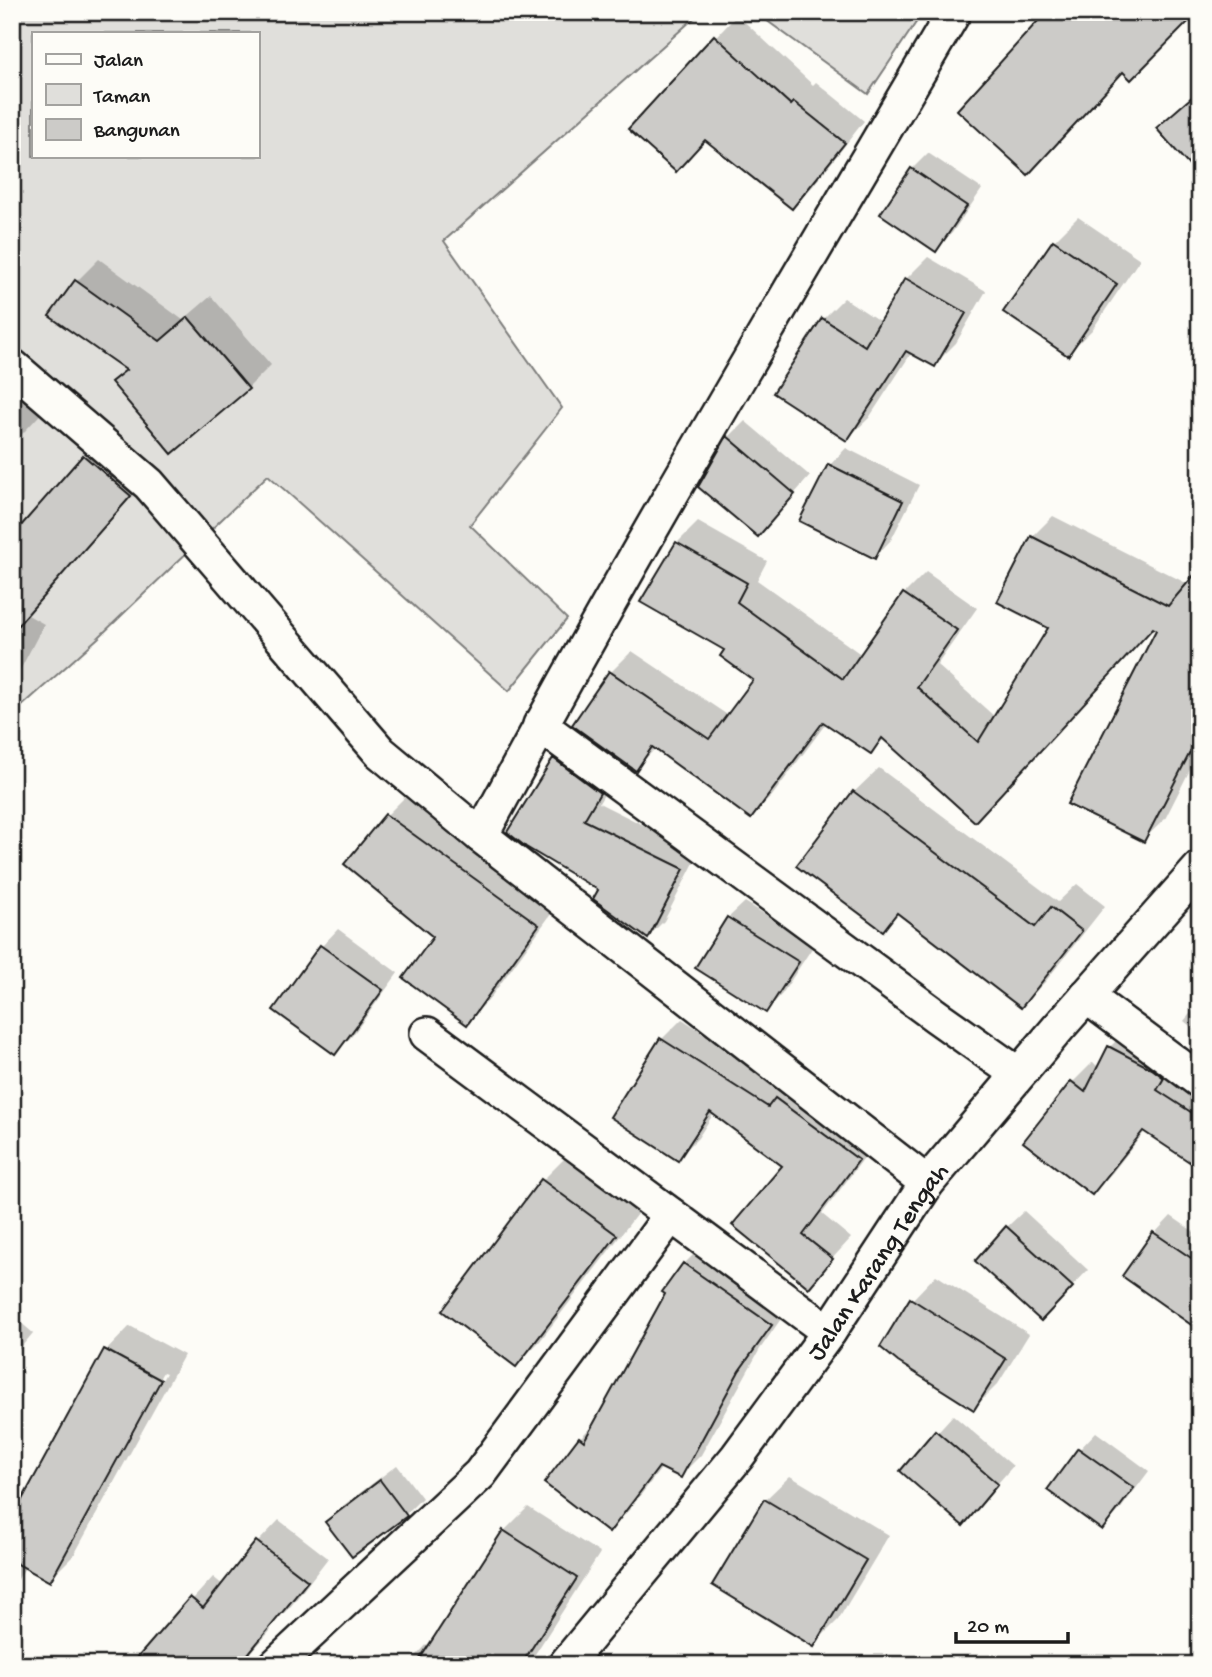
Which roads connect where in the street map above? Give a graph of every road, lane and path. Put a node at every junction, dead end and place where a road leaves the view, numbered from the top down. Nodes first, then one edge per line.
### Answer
1 (954, 12) edge
2 (12, 366) edge
3 (540, 725) junction
4 (481, 836) junction
5 (1200, 868) edge
6 (1086, 996) junction
7 (427, 1034) dead end
8 (1018, 1074) junction
9 (1200, 1081) edge
10 (927, 1183) junction
11 (671, 1215) junction
12 (829, 1332) junction
13 (276, 1665) edge
14 (565, 1665) edge

1 - 3 street
2 - 4 street
3 - 4 street
3 - 8 street
4 - 10 street
5 - 6 street, Jalan Karang Tengah
6 - 8 street, Jalan Karang Tengah
6 - 9 street
7 - 11 street
8 - 10 street, Jalan Karang Tengah
10 - 12 street, Jalan Karang Tengah
11 - 12 street
11 - 13 street
12 - 14 street, Jalan Karang Tengah

